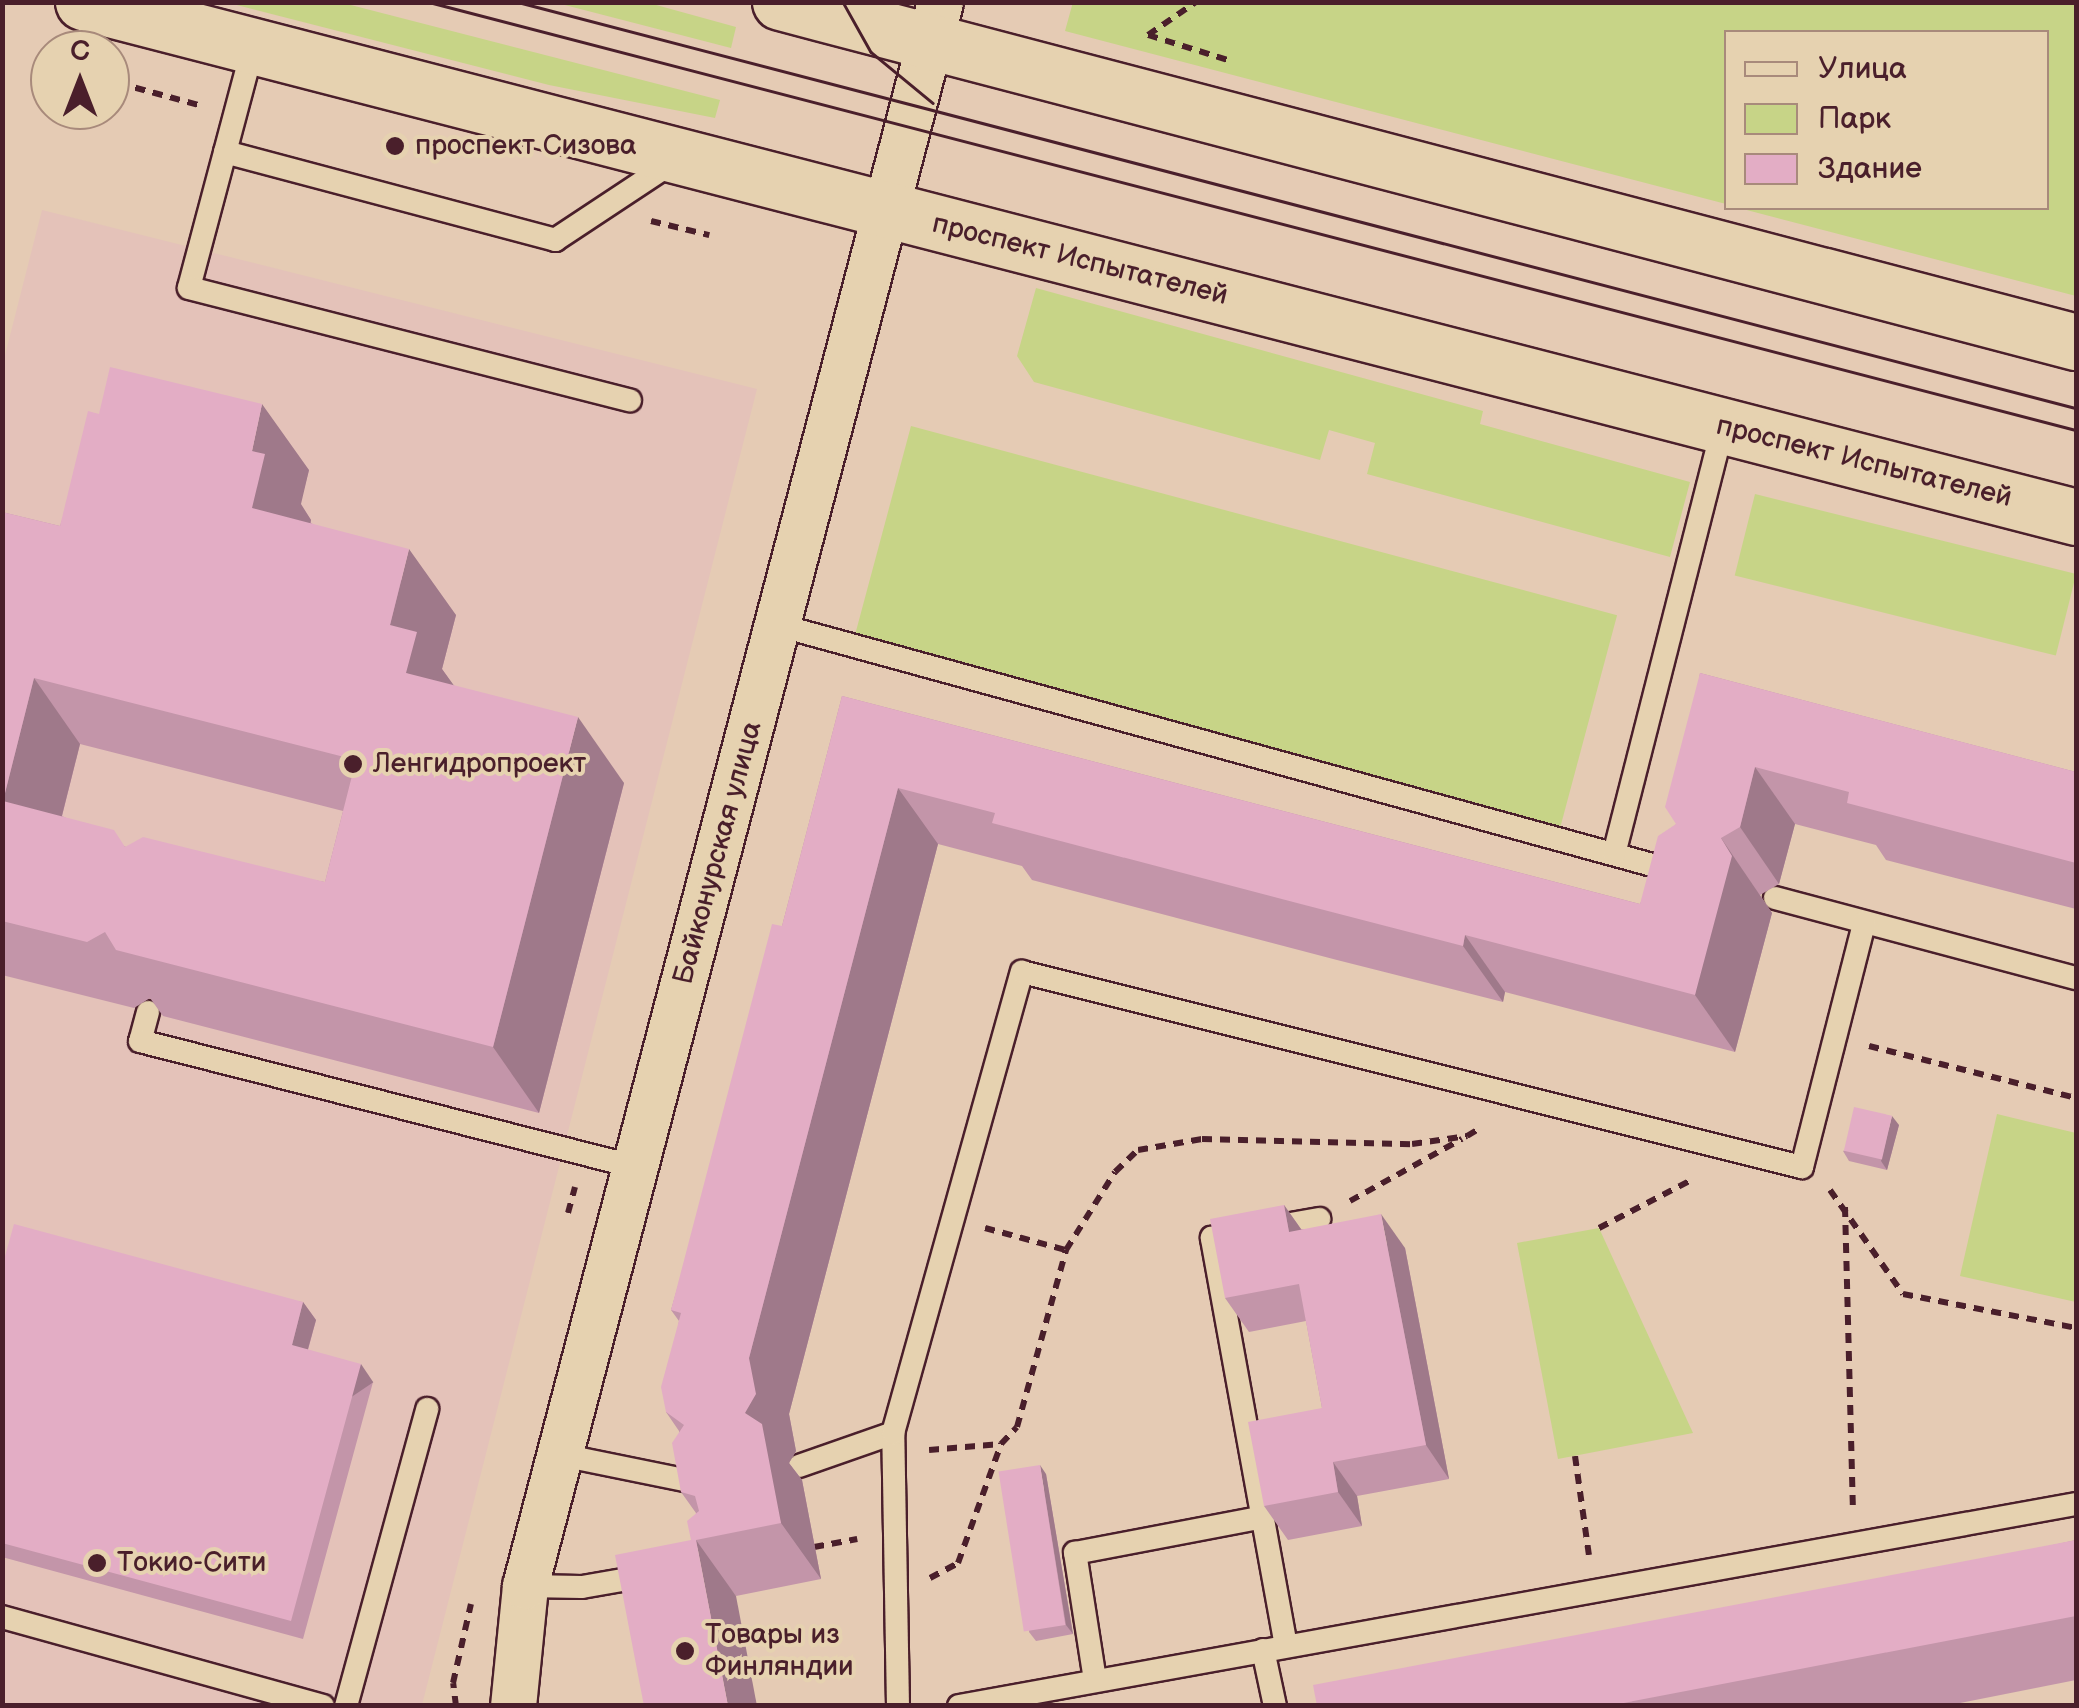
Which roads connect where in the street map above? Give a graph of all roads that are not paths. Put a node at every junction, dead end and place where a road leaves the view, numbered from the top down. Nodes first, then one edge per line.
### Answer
1 (84, 2) edge
2 (780, 2) edge
3 (935, 22) edge
4 (253, 47) junction
5 (225, 152) junction
6 (681, 156) junction
7 (885, 210) junction
8 (2076, 342) edge
9 (630, 400) dead end
10 (1724, 426) junction
11 (2076, 517) edge
12 (778, 625) junction
13 (1614, 854) junction
14 (1701, 878) edge
15 (1776, 898) dead end
16 (1864, 922) junction
17 (2076, 978) edge
18 (148, 1012) edge
19 (636, 1167) junction
20 (1319, 1219) road end
21 (427, 1409) dead end
22 (893, 1433) junction
23 (561, 1455) junction
24 (799, 1466) dead end
25 (709, 1485) edge
26 (2076, 1504) edge
27 (1263, 1517) junction
28 (671, 1572) edge
29 (526, 1586) junction
30 (2, 1617) edge
31 (1275, 1648) junction
32 (1095, 1680) junction
33 (322, 1706) edge
34 (346, 1706) edge
35 (513, 1706) edge
36 (898, 1706) edge
37 (958, 1706) edge
38 (1275, 1706) edge

1 - 4 main road, проспект Испытателей
2 - 3 main road
3 - 7 street, Байконурская улица
3 - 8 main road
4 - 5 lane
4 - 6 main road, проспект Испытателей
5 - 6 lane
5 - 9 lane
6 - 7 main road, проспект Испытателей
7 - 10 main road, проспект Испытателей
7 - 12 street, Байконурская улица
10 - 11 main road, проспект Испытателей
10 - 13 lane
12 - 13 lane
12 - 19 street, Байконурская улица
13 - 14 lane
15 - 16 lane
16 - 17 lane
16 - 22 lane
18 - 19 lane
19 - 23 street, Байконурская улица
20 - 27 lane
21 - 34 lane
22 - 24 lane
22 - 36 lane
23 - 25 lane
23 - 29 street, Байконурская улица
26 - 31 lane
27 - 31 lane
27 - 32 lane
28 - 29 lane
29 - 35 street, Байконурская улица
30 - 33 lane
31 - 32 lane
31 - 38 lane
32 - 37 lane

